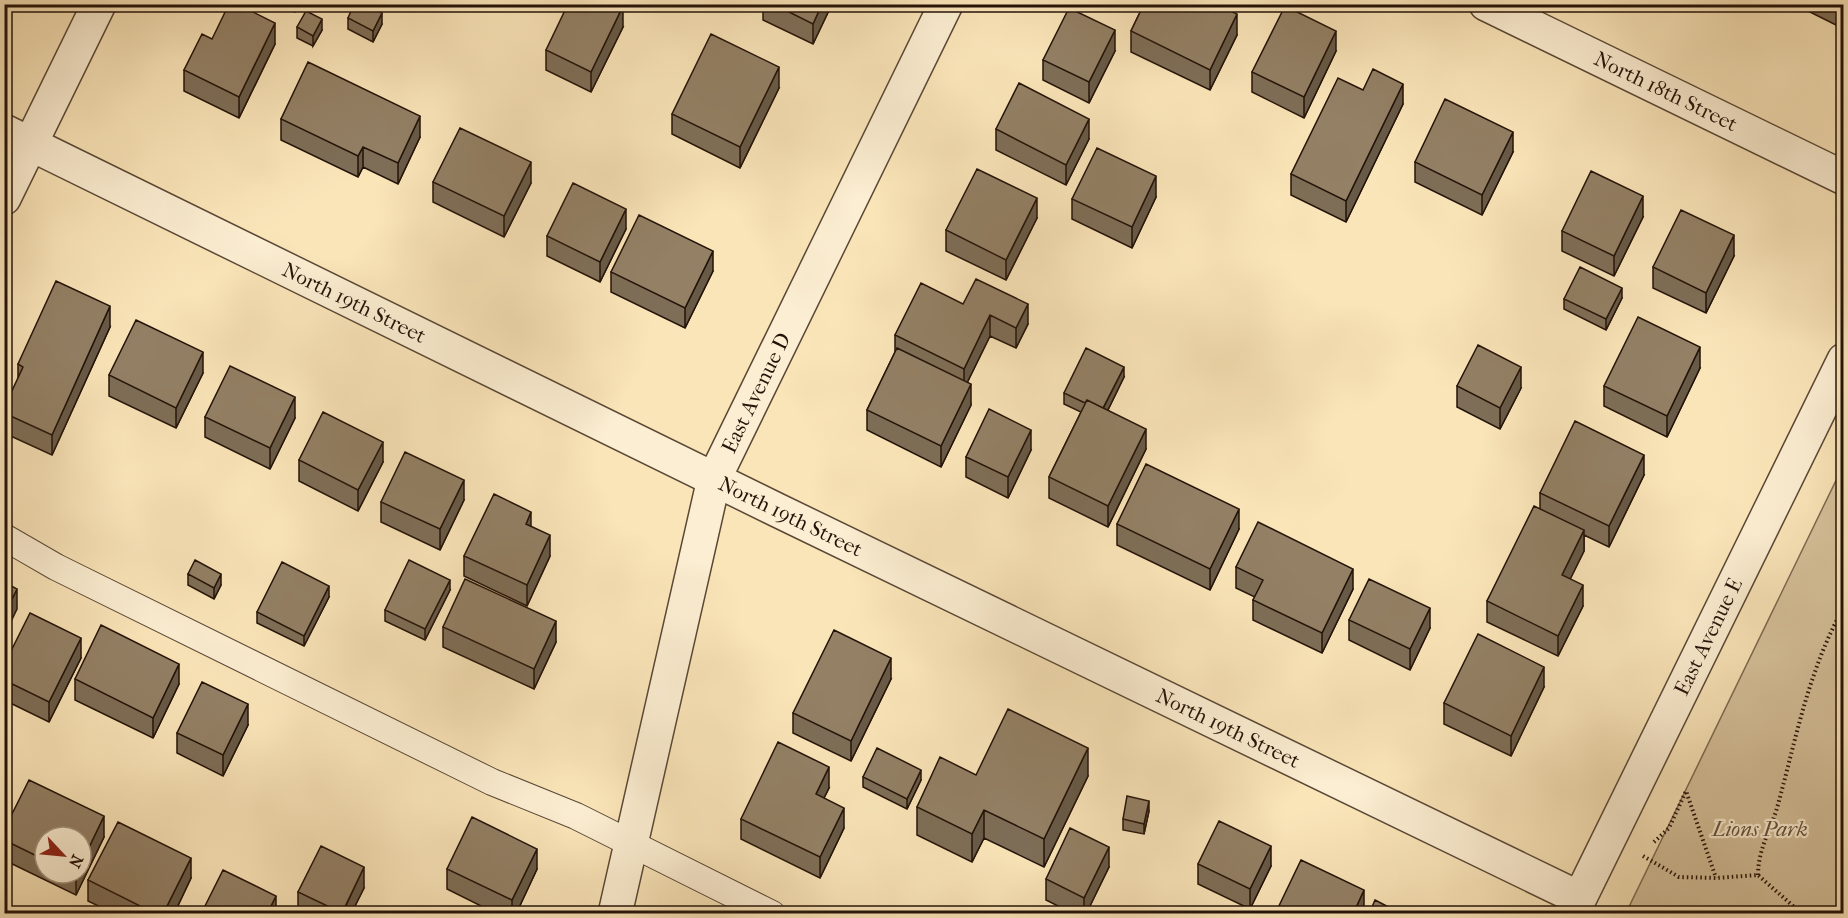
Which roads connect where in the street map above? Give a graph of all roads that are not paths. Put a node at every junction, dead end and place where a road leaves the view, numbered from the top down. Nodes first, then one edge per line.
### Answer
1 (99, 4) edge
2 (946, 4) edge
3 (1486, 4) edge
4 (18, 137) edge
5 (1844, 178) edge
6 (4, 198) edge
7 (1844, 360) edge
8 (714, 479) junction
9 (4, 537) edge
10 (631, 842) junction
11 (1575, 906) edge
12 (615, 914) edge
13 (772, 914) edge

1 - 4 street
2 - 8 street, East Avenue D
3 - 5 street, North 18th Street
4 - 6 street
4 - 8 street, North 19th Street
7 - 11 street, East Avenue E
8 - 10 street, East Avenue D
8 - 11 street, North 19th Street
9 - 10 lane
10 - 12 street, East Avenue D
10 - 13 lane

